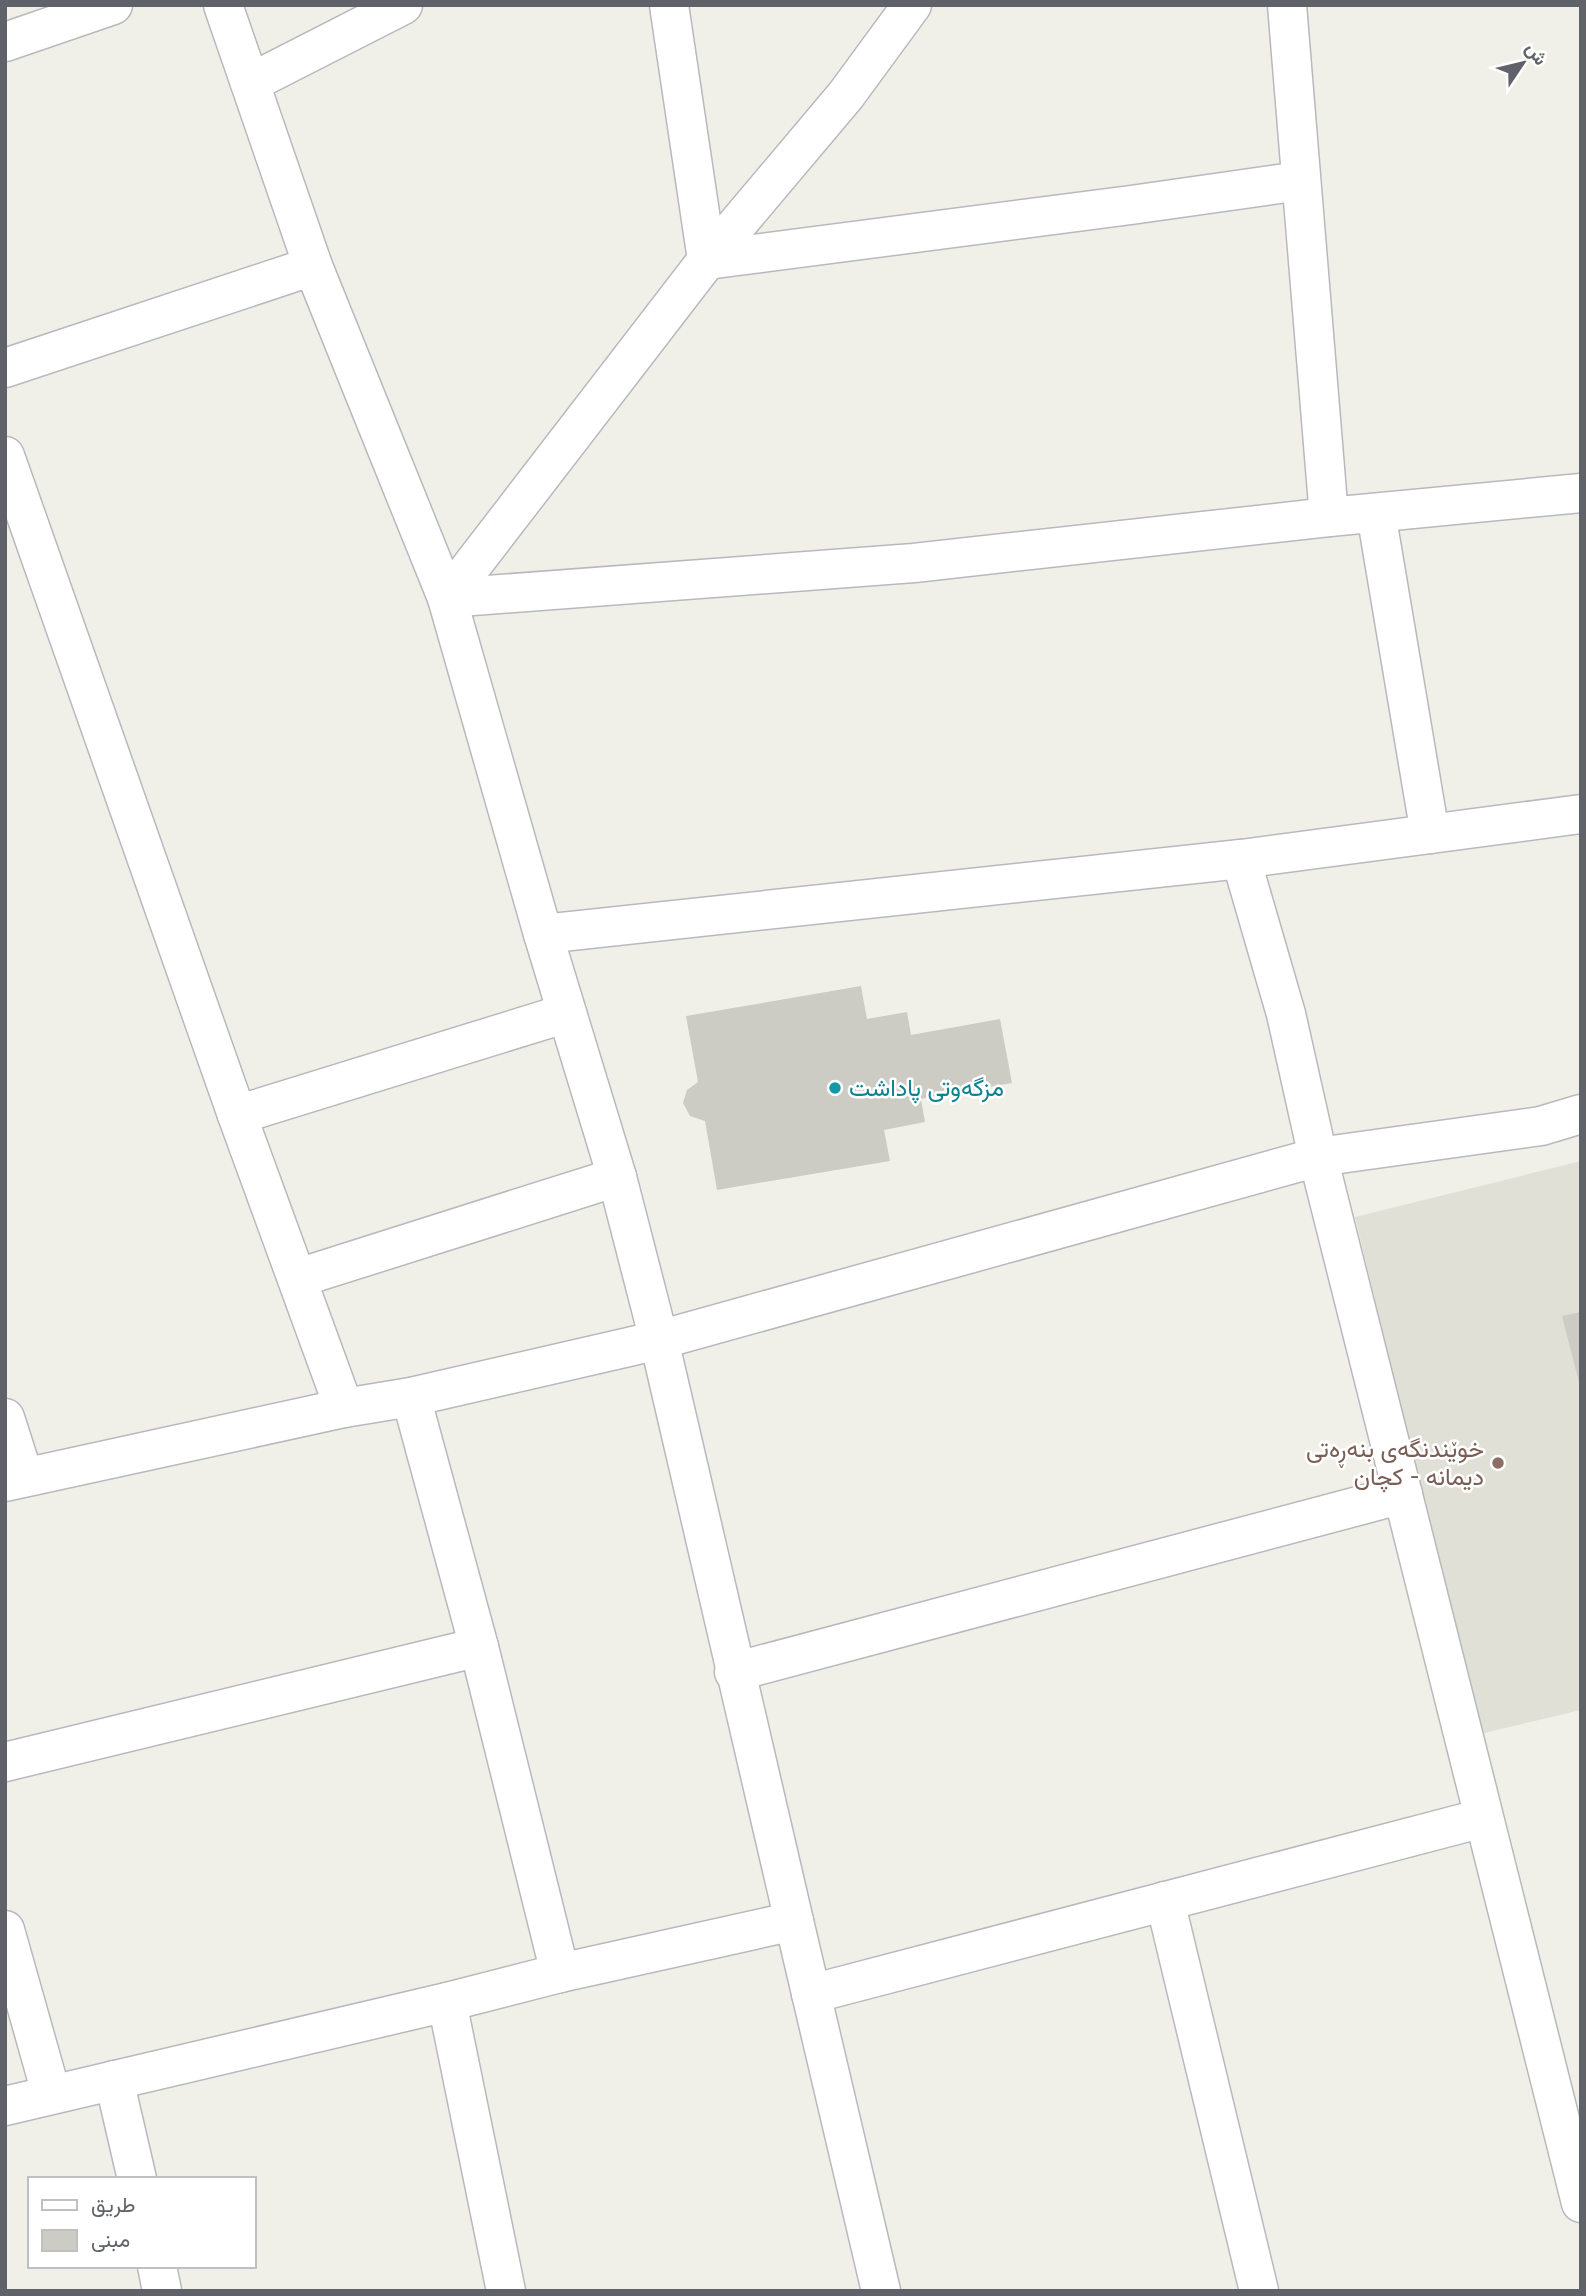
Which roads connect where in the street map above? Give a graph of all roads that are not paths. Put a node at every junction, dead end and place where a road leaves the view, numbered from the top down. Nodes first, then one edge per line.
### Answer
1 (113, 5) edge
2 (223, 5) edge
3 (403, 5) edge
4 (668, 5) edge
5 (912, 5) edge
6 (1287, 5) edge
7 (5, 42) edge
8 (250, 83) junction
9 (1300, 181) junction
10 (706, 260) junction
11 (313, 266) junction
12 (5, 368) edge
13 (5, 456) edge
14 (1581, 493) edge
15 (1376, 513) junction
16 (1329, 517) junction
17 (447, 598) junction
18 (1581, 814) edge
19 (1430, 834) junction
20 (1241, 859) junction
21 (543, 934) junction
22 (567, 1013) junction
23 (1581, 1114) edge
24 (237, 1115) junction
25 (1318, 1157) junction
26 (617, 1177) junction
27 (298, 1278) junction
28 (659, 1340) junction
29 (411, 1396) junction
30 (344, 1408) junction
31 (5, 1418) edge
32 (15, 1479) edge
33 (1403, 1494) junction
34 (479, 1647) junction
35 (734, 1672) junction
36 (5, 1762) edge
37 (1483, 1818) junction
38 (1165, 1901) junction
39 (794, 1921) junction
40 (5, 1930) edge
41 (561, 1973) junction
42 (811, 1994) junction
43 (447, 2002) junction
44 (114, 2080) junction
45 (51, 2093) junction
46 (5, 2106) edge
47 (1576, 2163) edge
48 (137, 2177) edge
49 (1581, 2203) edge
50 (157, 2268) edge
51 (162, 2291) edge
52 (506, 2291) edge
53 (881, 2291) edge
54 (1259, 2291) edge

1 - 7 street
2 - 8 street
3 - 8 street
4 - 10 street
5 - 10 street
6 - 9 street
8 - 11 street
9 - 10 street
9 - 16 street
10 - 17 street
11 - 12 street
11 - 17 street
13 - 24 street
14 - 15 street
15 - 16 street
15 - 19 street
16 - 17 street
17 - 21 street
18 - 19 street
19 - 20 street
20 - 21 street
20 - 25 street
21 - 22 street
22 - 24 street
22 - 26 street
23 - 25 street
24 - 27 street
25 - 28 street
25 - 33 street
26 - 27 street
26 - 28 street
27 - 30 street
28 - 29 street
28 - 35 street
29 - 30 street
29 - 34 street
30 - 32 street
31 - 32 street
33 - 35 street
33 - 37 street
34 - 36 street
34 - 41 street
35 - 39 street
37 - 38 street
37 - 47 street
38 - 42 street
38 - 54 street
39 - 41 street
39 - 42 street
40 - 45 street
41 - 43 street
42 - 53 street
43 - 44 street
43 - 52 street
44 - 45 street
44 - 48 street
45 - 46 street
47 - 49 street
50 - 51 street

